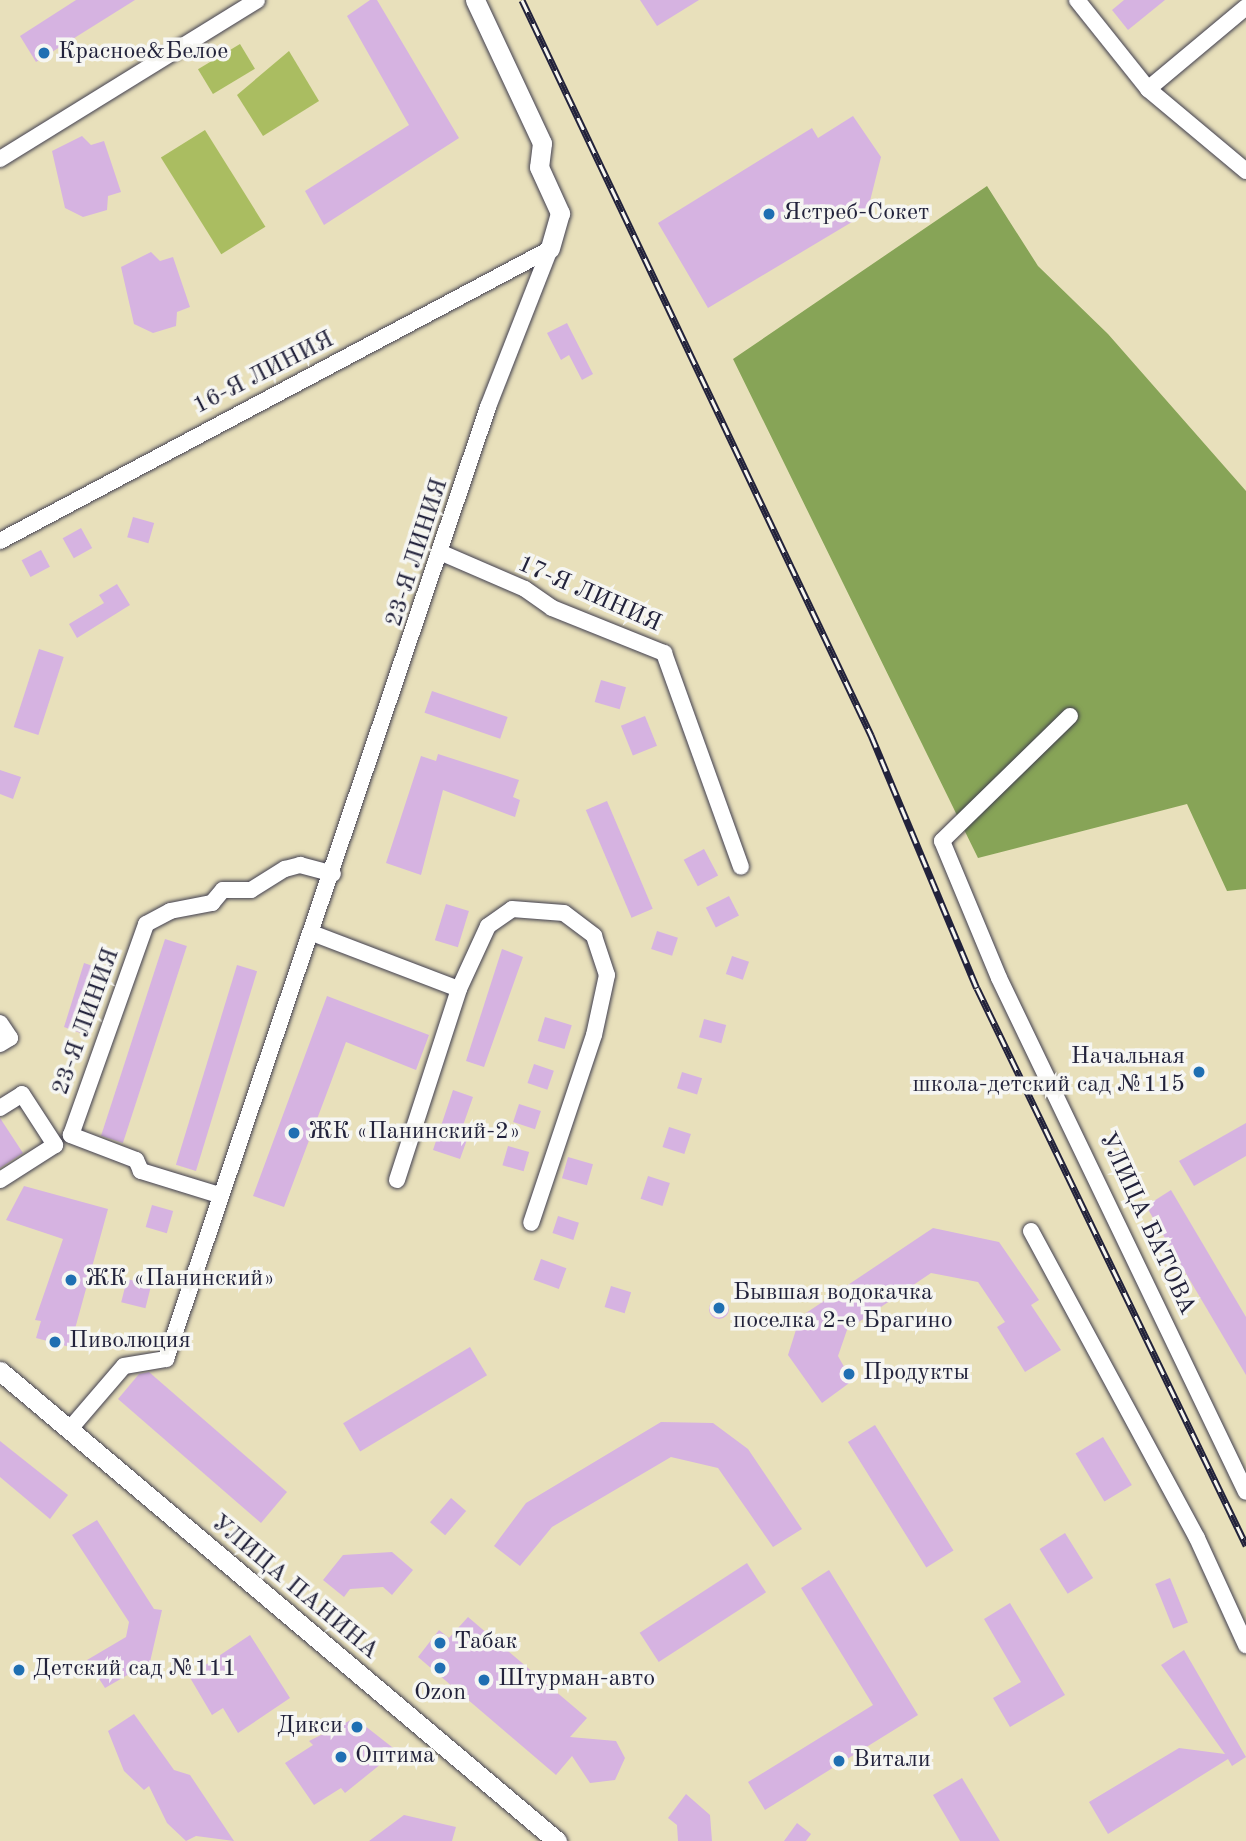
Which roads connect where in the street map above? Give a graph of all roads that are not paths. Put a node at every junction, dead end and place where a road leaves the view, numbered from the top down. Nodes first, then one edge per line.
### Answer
1 (257, 0) edge
2 (475, 0) edge
3 (1077, 0) edge
4 (1246, 8) edge
5 (1148, 89) junction
6 (0, 159) edge
7 (1246, 171) edge
8 (550, 249) junction
9 (0, 541) edge
10 (442, 553) junction
11 (1070, 716) dead end
12 (741, 867) dead end
13 (334, 874) junction
14 (312, 933) junction
15 (459, 989) junction
16 (0, 1023) edge
17 (0, 1044) edge
18 (0, 1108) edge
19 (0, 1180) edge
20 (397, 1180) dead end
21 (219, 1195) junction
22 (531, 1223) dead end
23 (1031, 1231) dead end
24 (0, 1371) edge
25 (69, 1430) junction
26 (1246, 1492) edge
27 (1246, 1645) edge
28 (557, 1841) edge

1 - 6 street
2 - 8 street
3 - 5 street
4 - 5 street
5 - 7 street
8 - 9 street, 16-Я ЛИНИЯ
8 - 10 street, 23-Я ЛИНИЯ
10 - 12 street, 17-Я ЛИНИЯ
10 - 13 street, 23-Я ЛИНИЯ
11 - 26 street, УЛИЦА БАТОВА
13 - 14 street, 23-Я ЛИНИЯ
13 - 21 street, 23-Я ЛИНИЯ
14 - 15 street
14 - 21 street, 23-Я ЛИНИЯ
15 - 20 street
15 - 22 street
16 - 17 street
18 - 19 street
21 - 25 street, 23-Я ЛИНИЯ
23 - 27 street
24 - 25 street, УЛИЦА ПАНИНА
25 - 28 street, УЛИЦА ПАНИНА

